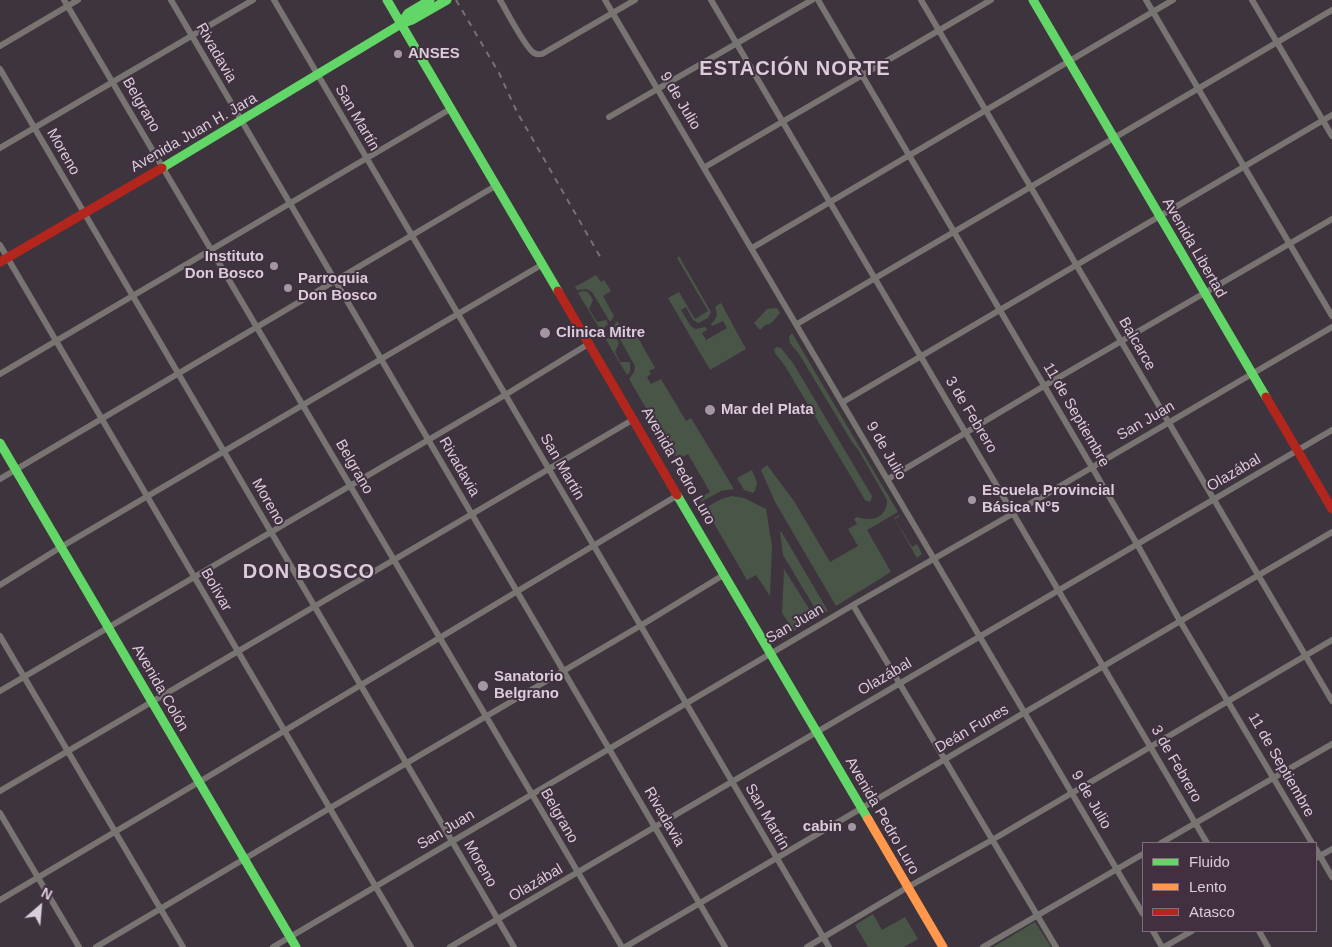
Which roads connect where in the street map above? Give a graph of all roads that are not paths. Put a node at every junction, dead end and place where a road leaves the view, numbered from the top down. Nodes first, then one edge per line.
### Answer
1 (78, 0) edge
2 (171, 0) edge
3 (253, 0) edge
4 (274, 0) edge
5 (387, 0) edge
6 (430, 0) edge
7 (448, 0) edge
8 (500, 0) edge
9 (606, 0) edge
10 (635, 0) edge
11 (711, 0) edge
12 (812, 0) edge
13 (818, 0) edge
14 (921, 0) edge
15 (991, 0) edge
16 (1033, 0) edge
17 (1146, 0) edge
18 (1174, 0) edge
19 (1252, 0) edge
20 (66, 3) edge
21 (1332, 10) edge
22 (1153, 12) junction
23 (613, 13) junction
24 (401, 24) junction
25 (939, 31) junction
26 (192, 36) junction
27 (1277, 42) junction
28 (737, 44) junction
29 (0, 46) edge
30 (1069, 62) junction
31 (0, 69) edge
32 (862, 75) junction
33 (318, 76) junction
34 (113, 82) junction
35 (658, 88) junction
36 (1198, 89) junction
37 (452, 108) junction
38 (986, 110) junction
39 (1332, 115) edge
40 (609, 117) dead end
41 (241, 121) junction
42 (783, 121) junction
43 (1323, 121) junction
44 (34, 128) junction
45 (1332, 136) edge
46 (1114, 138) junction
47 (0, 148) edge
48 (909, 155) junction
49 (367, 158) junction
50 (163, 167) junction
51 (705, 167) junction
52 (1244, 167) junction
53 (496, 185) junction
54 (1030, 187) junction
55 (830, 202) junction
56 (290, 204) junction
57 (84, 213) junction
58 (1160, 216) junction
59 (1332, 218) edge
60 (954, 232) junction
61 (412, 235) junction
62 (1289, 243) junction
63 (0, 245) edge
64 (752, 248) junction
65 (211, 250) junction
66 (4, 260) edge
67 (543, 264) junction
68 (1076, 265) junction
69 (875, 278) junction
70 (335, 280) junction
71 (1205, 293) junction
72 (133, 296) junction
73 (999, 309) junction
74 (458, 314) junction
75 (1332, 316) edge
76 (797, 324) junction
77 (257, 327) junction
78 (1332, 327) edge
79 (56, 341) junction
80 (1121, 342) junction
81 (590, 343) junction
82 (921, 356) junction
83 (381, 359) junction
84 (178, 373) junction
85 (0, 374) edge
86 (1252, 374) junction
87 (1044, 386) junction
88 (505, 394) junction
89 (842, 402) junction
90 (303, 405) junction
91 (102, 418) junction
92 (634, 419) junction
93 (1168, 422) junction
94 (1332, 430) edge
95 (966, 432) junction
96 (428, 440) junction
97 (0, 443) edge
98 (1297, 450) junction
99 (224, 451) junction
100 (1092, 467) junction
101 (16, 469) junction
102 (549, 470) junction
103 (0, 478) edge
104 (888, 479) junction
105 (350, 486) junction
106 (678, 494) junction
107 (147, 496) junction
108 (1214, 499) junction
109 (1332, 509) edge
110 (1014, 513) junction
111 (472, 515) junction
112 (271, 532) junction
113 (1332, 532) edge
114 (1137, 544) junction
115 (594, 545) junction
116 (61, 547) junction
117 (934, 558) junction
118 (394, 560) junction
119 (725, 574) junction
120 (1258, 575) junction
121 (194, 577) junction
122 (0, 585) edge
123 (1059, 590) junction
124 (517, 592) junction
125 (853, 605) junction
126 (315, 607) junction
127 (1180, 621) junction
128 (640, 626) junction
129 (108, 627) junction
130 (0, 636) edge
131 (980, 636) junction
132 (440, 638) junction
133 (1332, 640) edge
134 (238, 652) junction
135 (771, 653) junction
136 (1305, 655) junction
137 (1104, 666) junction
138 (564, 670) junction
139 (24, 677) junction
140 (900, 684) junction
141 (361, 685) junction
142 (0, 691) edge
143 (1228, 700) junction
144 (1332, 701) edge
145 (152, 702) junction
146 (686, 703) junction
147 (1025, 712) junction
148 (486, 716) junction
149 (285, 731) junction
150 (817, 731) junction
151 (1332, 744) edge
152 (1151, 747) junction
153 (609, 748) junction
154 (68, 752) junction
155 (944, 760) junction
156 (406, 763) junction
157 (1274, 778) junction
158 (199, 782) junction
159 (732, 782) junction
160 (0, 791) edge
161 (1072, 793) junction
162 (532, 794) junction
163 (330, 808) junction
164 (862, 808) junction
165 (0, 813) edge
166 (1196, 823) junction
167 (655, 827) junction
168 (115, 832) junction
169 (992, 840) junction
170 (452, 841) junction
171 (1163, 842) edge
172 (1206, 842) edge
173 (1311, 842) edge
174 (1332, 849) edge
175 (1142, 855) edge
176 (1318, 857) edge
177 (776, 858) junction
178 (244, 859) junction
179 (1117, 869) junction
180 (578, 873) junction
181 (1332, 877) edge
182 (38, 878) junction
183 (376, 886) junction
184 (908, 887) junction
185 (0, 900) edge
186 (700, 903) junction
187 (161, 909) junction
188 (1142, 912) edge
189 (1037, 915) junction
190 (498, 919) junction
191 (1154, 932) edge
192 (1190, 932) edge
193 (1259, 932) edge
194 (290, 937) junction
195 (823, 938) junction
196 (79, 947) edge
197 (96, 947) edge
198 (183, 947) edge
199 (273, 947) edge
200 (296, 947) edge
201 (411, 947) edge
202 (450, 947) edge
203 (514, 947) edge
204 (623, 947) edge
205 (725, 947) edge
206 (807, 947) edge
207 (829, 947) edge
208 (943, 947) edge
209 (983, 947) edge
210 (1056, 947) edge
211 (1163, 947) edge
212 (1268, 947) edge

1 - 20 street
2 - 26 street, Rivadavia
3 - 26 street
4 - 33 street, San Martín
5 - 24 main road, Avenida Pedro Luro
6 - 24 main road, Avenida Juan H. Jara
7 - 24 main road, Avenida Juan H. Jara
8 - 23 street
9 - 23 street, 9 de Julio
10 - 23 street
11 - 28 street, 3 de Febrero
12 - 28 street
13 - 32 street, 11 de Septiembre
14 - 25 street, Balcarce
15 - 25 street
16 - 30 main road, Avenida Libertad
17 - 22 street
18 - 22 street
19 - 27 street
20 - 29 street
20 - 34 street, Belgrano
21 - 27 street
22 - 30 street
22 - 36 street
23 - 35 street, 9 de Julio
24 - 33 main road, Avenida Juan H. Jara
24 - 37 main road, Avenida Pedro Luro
25 - 32 street
25 - 38 street, Balcarce
26 - 34 street
26 - 41 street, Rivadavia
27 - 36 street
27 - 43 street
28 - 35 street
28 - 42 street, 3 de Febrero
30 - 38 street
30 - 46 main road, Avenida Libertad
31 - 44 street, Moreno
32 - 42 street
32 - 48 street, 11 de Septiembre
33 - 41 main road, Avenida Juan H. Jara
33 - 49 street, San Martín
34 - 44 street
34 - 50 street, Belgrano
35 - 40 street
35 - 51 street, 9 de Julio
36 - 46 street
36 - 52 street
37 - 49 street
37 - 53 main road, Avenida Pedro Luro
38 - 48 street
38 - 54 street, Balcarce
39 - 43 street
41 - 50 main road, Avenida Juan H. Jara
41 - 56 street, Rivadavia
42 - 51 street
42 - 55 street, 3 de Febrero
43 - 45 street
43 - 52 street
44 - 47 street
44 - 57 street, Moreno
46 - 54 street
46 - 58 main road, Avenida Libertad
48 - 55 street
48 - 60 street, 11 de Septiembre
49 - 56 street
49 - 61 street, San Martín
50 - 57 main road, Avenida Juan H. Jara
50 - 65 street, Belgrano
51 - 64 street, 9 de Julio
52 - 58 street
52 - 62 street
53 - 61 street
53 - 67 main road, Avenida Pedro Luro
54 - 60 street
54 - 68 street, Balcarce
55 - 64 street
55 - 69 street, 3 de Febrero
56 - 65 street
56 - 70 street, Rivadavia
57 - 66 main road, Avenida Juan H. Jara
57 - 72 street, Moreno
58 - 68 street
58 - 71 main road, Avenida Libertad
59 - 62 street
60 - 69 street
60 - 73 street, 11 de Septiembre
61 - 70 street
61 - 74 street, San Martín
62 - 71 street
62 - 75 street
63 - 66 street, Bolívar
64 - 76 street, 9 de Julio
65 - 72 street
65 - 77 street, Belgrano
66 - 79 street, Bolívar
67 - 74 street
67 - 81 main road, Avenida Pedro Luro
68 - 73 street
68 - 80 street, Balcarce
69 - 76 street
69 - 82 street, 3 de Febrero
70 - 77 street
70 - 83 street, Rivadavia
71 - 80 street
71 - 86 main road, Avenida Libertad
72 - 79 street
72 - 84 street, Moreno
73 - 82 street
73 - 87 street, 11 de Septiembre
74 - 83 street
74 - 88 street, San Martín
76 - 89 street, 9 de Julio
77 - 84 street
77 - 90 street, Belgrano
78 - 86 street, San Juan
79 - 85 street
79 - 91 street, Bolívar
80 - 87 street
80 - 93 street, Balcarce
81 - 88 street
81 - 92 main road, Avenida Pedro Luro
82 - 89 street
82 - 95 street, 3 de Febrero
83 - 90 street
83 - 96 street, Rivadavia
84 - 91 street
84 - 99 street, Moreno
86 - 93 street, San Juan
86 - 98 main road, Avenida Libertad
87 - 95 street
87 - 100 street, 11 de Septiembre
88 - 96 street
88 - 102 street, San Martín
89 - 104 street, 9 de Julio
90 - 99 street
90 - 105 street, Belgrano
91 - 101 street
91 - 107 street, Bolívar
92 - 102 street
92 - 106 main road, Avenida Pedro Luro
93 - 100 street, San Juan
93 - 108 street, Balcarce
94 - 98 street, Olazábal
95 - 104 street
95 - 110 street, 3 de Febrero
96 - 105 street
96 - 111 street, Rivadavia
97 - 101 main road, Avenida Colón
98 - 108 street, Olazábal
98 - 109 main road, Avenida Libertad
99 - 107 street
99 - 112 street, Moreno
100 - 110 street, San Juan
100 - 114 street, 11 de Septiembre
101 - 103 street
101 - 116 main road, Avenida Colón
102 - 111 street
102 - 115 street, San Martín
104 - 117 street, 9 de Julio
105 - 112 street
105 - 118 street, Belgrano
106 - 115 street
106 - 119 main road, Avenida Pedro Luro
107 - 116 street
107 - 121 street, Bolívar
108 - 114 street, Olazábal
108 - 120 street, Balcarce
110 - 117 street, San Juan
110 - 123 street, 3 de Febrero
111 - 118 street
111 - 124 street, Rivadavia
112 - 121 street
112 - 126 street, Moreno
113 - 120 street, Deán Funes
114 - 123 street, Olazábal
114 - 127 street, 11 de Septiembre
115 - 124 street
115 - 128 street, San Martín
116 - 122 street
116 - 129 main road, Avenida Colón
117 - 125 street, San Juan
117 - 131 street, 9 de Julio
118 - 126 street
118 - 132 street, Belgrano
119 - 128 street
119 - 135 main road, Avenida Pedro Luro
120 - 127 street, Deán Funes
120 - 136 street, Balcarce
121 - 129 street
121 - 134 street, Bolívar
123 - 131 street, Olazábal
123 - 137 street, 3 de Febrero
124 - 132 street
124 - 138 street, Rivadavia
125 - 135 street, San Juan
125 - 140 street
126 - 134 street
126 - 141 street, Moreno
127 - 137 street, Deán Funes
127 - 143 street, 11 de Septiembre
128 - 138 street
128 - 146 street, San Martín
129 - 139 street
129 - 145 main road, Avenida Colón
130 - 139 street
131 - 140 street, Olazábal
131 - 147 street, 9 de Julio
132 - 141 street
132 - 148 street, Belgrano
133 - 136 street
134 - 145 street
134 - 149 street, Bolívar
135 - 146 street, San Juan
135 - 150 main road, Avenida Pedro Luro
136 - 143 street
136 - 144 street, Balcarce
137 - 147 street, Deán Funes
137 - 152 street, 3 de Febrero
138 - 148 street
138 - 153 street, Rivadavia
139 - 142 street
139 - 154 street
140 - 150 street, Olazábal
140 - 155 street
141 - 149 street
141 - 156 street, Moreno
143 - 152 street
143 - 157 street, 11 de Septiembre
145 - 154 street
145 - 158 main road, Avenida Colón
146 - 153 street, San Juan
146 - 159 street, San Martín
147 - 155 street, Deán Funes
147 - 161 street, 9 de Julio
148 - 156 street
148 - 162 street, Belgrano
149 - 158 street
149 - 163 street, Bolívar
150 - 159 street, Olazábal
150 - 164 main road, Avenida Pedro Luro
151 - 157 street
152 - 161 street
152 - 166 street, 3 de Febrero
153 - 162 street, San Juan
153 - 167 street, Rivadavia
154 - 160 street
154 - 168 street
155 - 164 street, Deán Funes
155 - 169 street
156 - 163 street
156 - 170 street, Moreno
157 - 166 street
157 - 173 street, 11 de Septiembre
158 - 168 street
158 - 178 main road, Avenida Colón
159 - 167 street, Olazábal
159 - 177 street, San Martín
161 - 169 street
161 - 179 street, 9 de Julio
162 - 170 street, San Juan
162 - 180 street, Belgrano
163 - 178 street
163 - 183 street, Bolívar
164 - 177 street, Deán Funes
164 - 184 main road, Avenida Pedro Luro
165 - 182 street
166 - 171 street
166 - 172 street, 3 de Febrero
167 - 180 street, Olazábal
167 - 186 street, Rivadavia
168 - 182 street
168 - 187 street
169 - 184 street
169 - 189 street
170 - 183 street, San Juan
170 - 190 street, Moreno
174 - 176 street
175 - 179 street
176 - 181 street
177 - 186 street, Deán Funes
177 - 195 street, San Martín
178 - 187 street
178 - 194 main road, Avenida Colón
179 - 188 street, 9 de Julio
179 - 189 street
180 - 190 street, Olazábal
180 - 204 street, Belgrano
182 - 185 street
182 - 196 street
183 - 194 street, San Juan
183 - 201 street, Bolívar
184 - 195 street
184 - 208 main road, Avenida Pedro Luro
186 - 204 street, Deán Funes
186 - 205 street, Rivadavia
187 - 197 street
187 - 198 street
189 - 209 street
189 - 210 street
190 - 202 street, Olazábal
190 - 203 street, Moreno
191 - 211 street
192 - 211 street
193 - 212 street
194 - 199 street, San Juan
194 - 200 main road, Avenida Colón
195 - 206 street
195 - 207 street, San Martín

